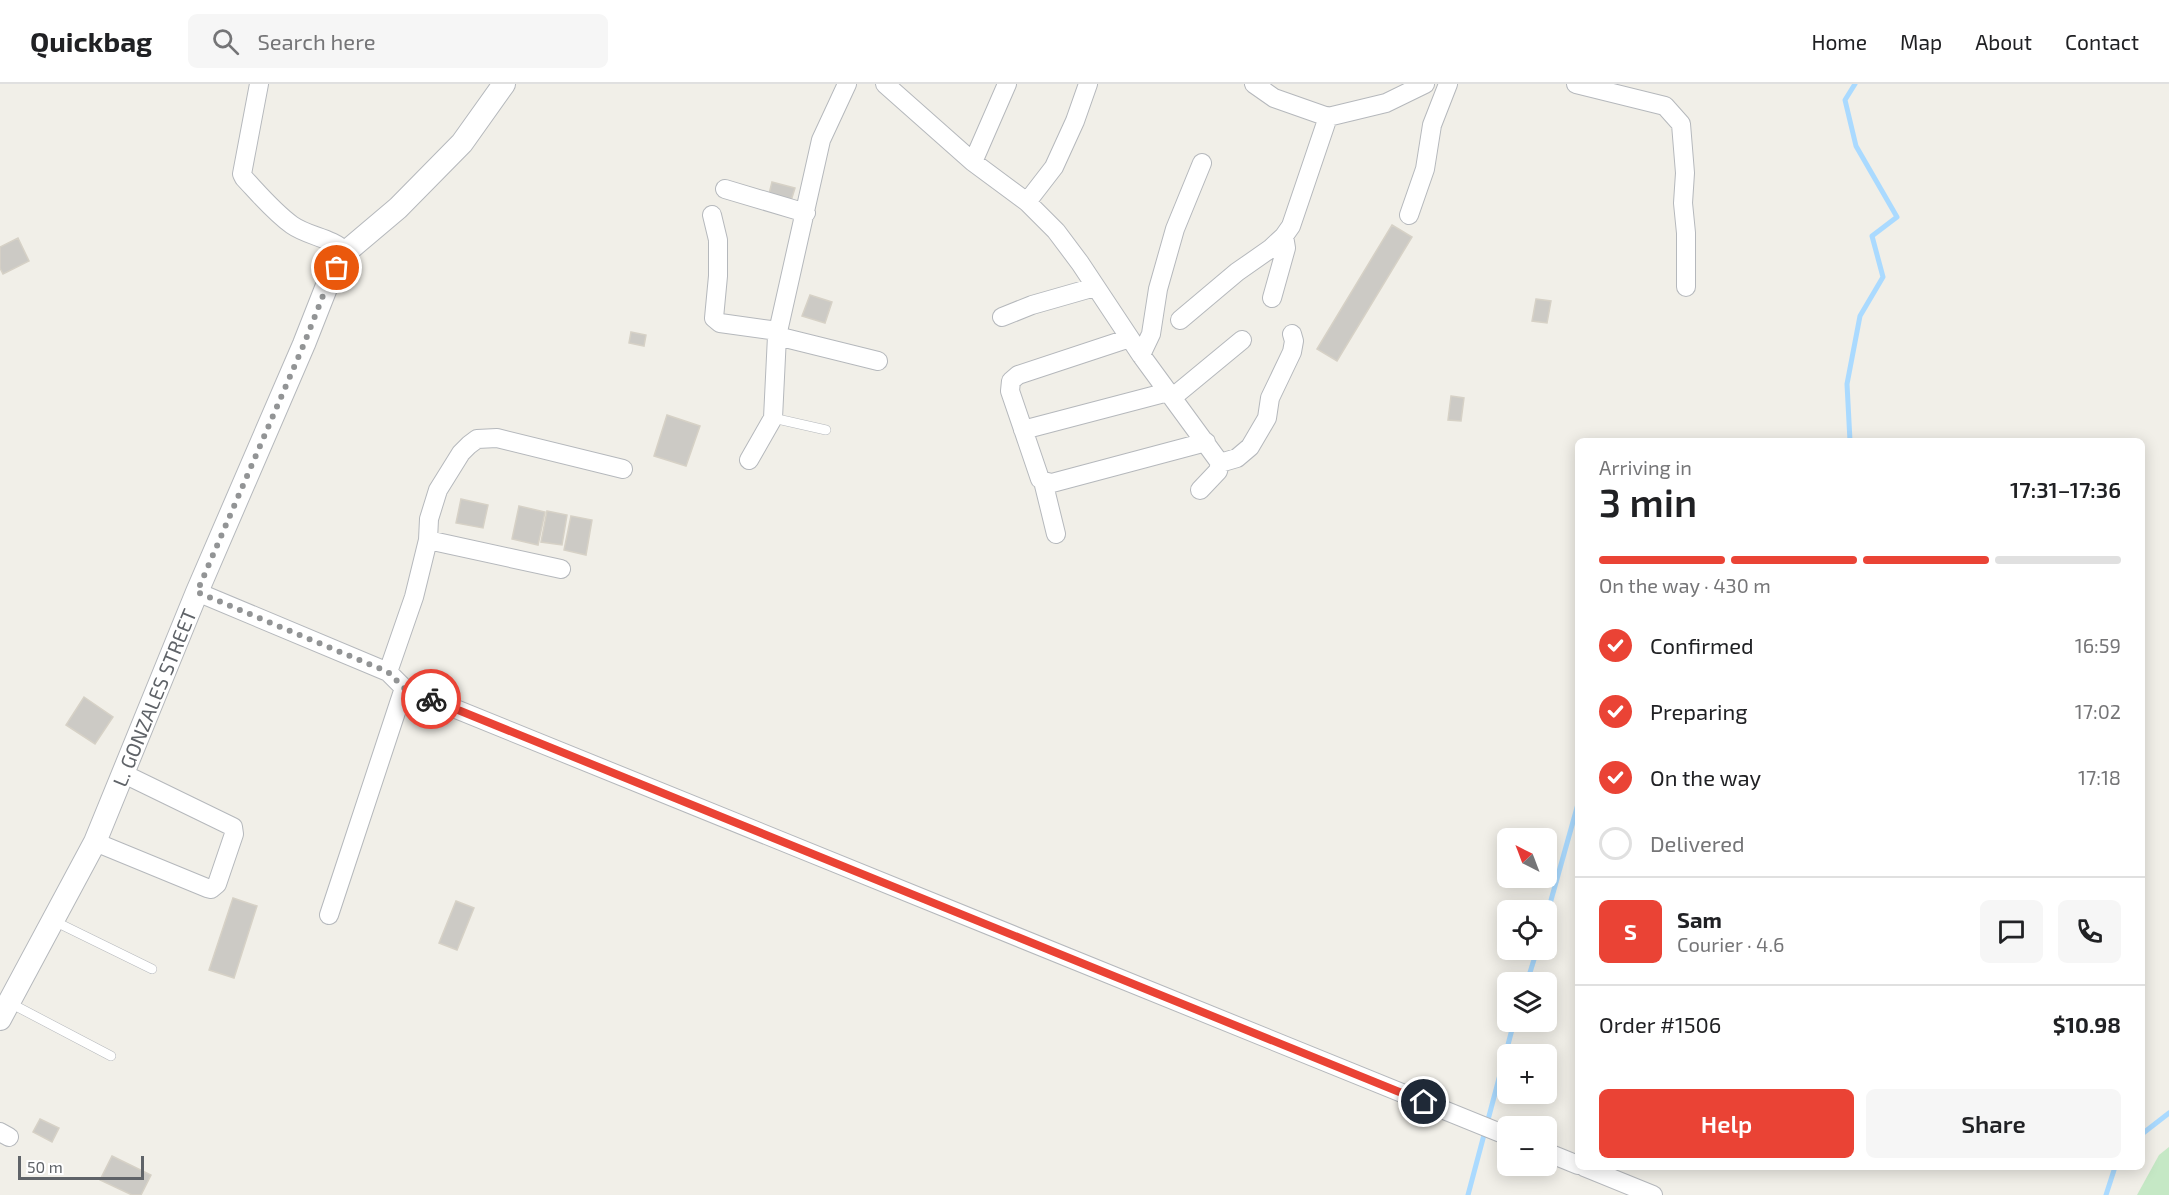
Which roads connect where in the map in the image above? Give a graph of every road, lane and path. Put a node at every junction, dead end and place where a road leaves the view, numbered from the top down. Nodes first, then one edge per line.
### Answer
1 (259, 84) edge
2 (504, 84) edge
3 (847, 84) edge
4 (1006, 84) edge
5 (1088, 84) edge
6 (1254, 84) edge
7 (1425, 84) edge
8 (1448, 84) edge
9 (1576, 84) edge
10 (895, 87) edge
11 (1328, 117) junction
12 (973, 162) junction
13 (1202, 164) dead end
14 (725, 189) dead end
15 (1027, 202) junction
16 (806, 213) junction
17 (712, 215) dead end
18 (1409, 215) dead end
19 (1284, 236) junction
20 (346, 252) junction
21 (1686, 286) dead end
22 (1095, 287) junction
23 (1272, 298) dead end
24 (1002, 317) dead end
25 (1180, 320) dead end
26 (778, 334) junction
27 (1292, 334) dead end
28 (1130, 338) junction
29 (1242, 340) dead end
30 (1141, 355) junction
31 (878, 362) dead end
32 (1170, 394) junction
33 (772, 418) junction
34 (826, 430) dead end
35 (1023, 430) junction
36 (1206, 442) junction
37 (749, 460) dead end
38 (1220, 463) junction
39 (622, 469) dead end
40 (1043, 482) junction
41 (1200, 489) dead end
42 (1056, 534) dead end
43 (428, 540) junction
44 (561, 569) dead end
45 (197, 592) junction
46 (388, 672) junction
47 (404, 688) junction
48 (124, 774) junction
49 (96, 842) junction
50 (329, 915) dead end
51 (54, 921) junction
52 (152, 969) dead end
53 (5, 1011) edge
54 (111, 1056) dead end
55 (1497, 1132) edge
56 (1557, 1156) edge
57 (1575, 1164) edge
58 (1591, 1170) edge
59 (1653, 1195) edge

1 - 20 street
2 - 20 street, L. GONZALES STREET
3 - 16 street
4 - 12 street
5 - 15 street
6 - 11 street
7 - 11 street
8 - 18 street
9 - 21 street
10 - 12 street
11 - 19 street
12 - 15 street
13 - 30 street
14 - 16 street
15 - 22 street
16 - 26 street
17 - 26 street
19 - 23 street
19 - 25 street
20 - 45 street, L. GONZALES STREET
22 - 24 street
22 - 28 street
26 - 31 street
26 - 33 street
27 - 38 street
28 - 30 street
28 - 35 street
29 - 32 street
30 - 32 street
32 - 35 street
32 - 36 street
33 - 34 lane
33 - 37 street
35 - 40 street
36 - 38 street
36 - 40 street
38 - 41 street
39 - 43 street
40 - 42 street
43 - 44 street
43 - 46 street
45 - 46 street
45 - 48 street, L. GONZALES STREET
46 - 47 street
47 - 50 street
47 - 55 street
48 - 49 street, L. GONZALES STREET
48 - 49 street
49 - 51 street, L. GONZALES STREET
51 - 52 lane
51 - 53 street, L. GONZALES STREET
53 - 54 lane
56 - 57 street
58 - 59 street

